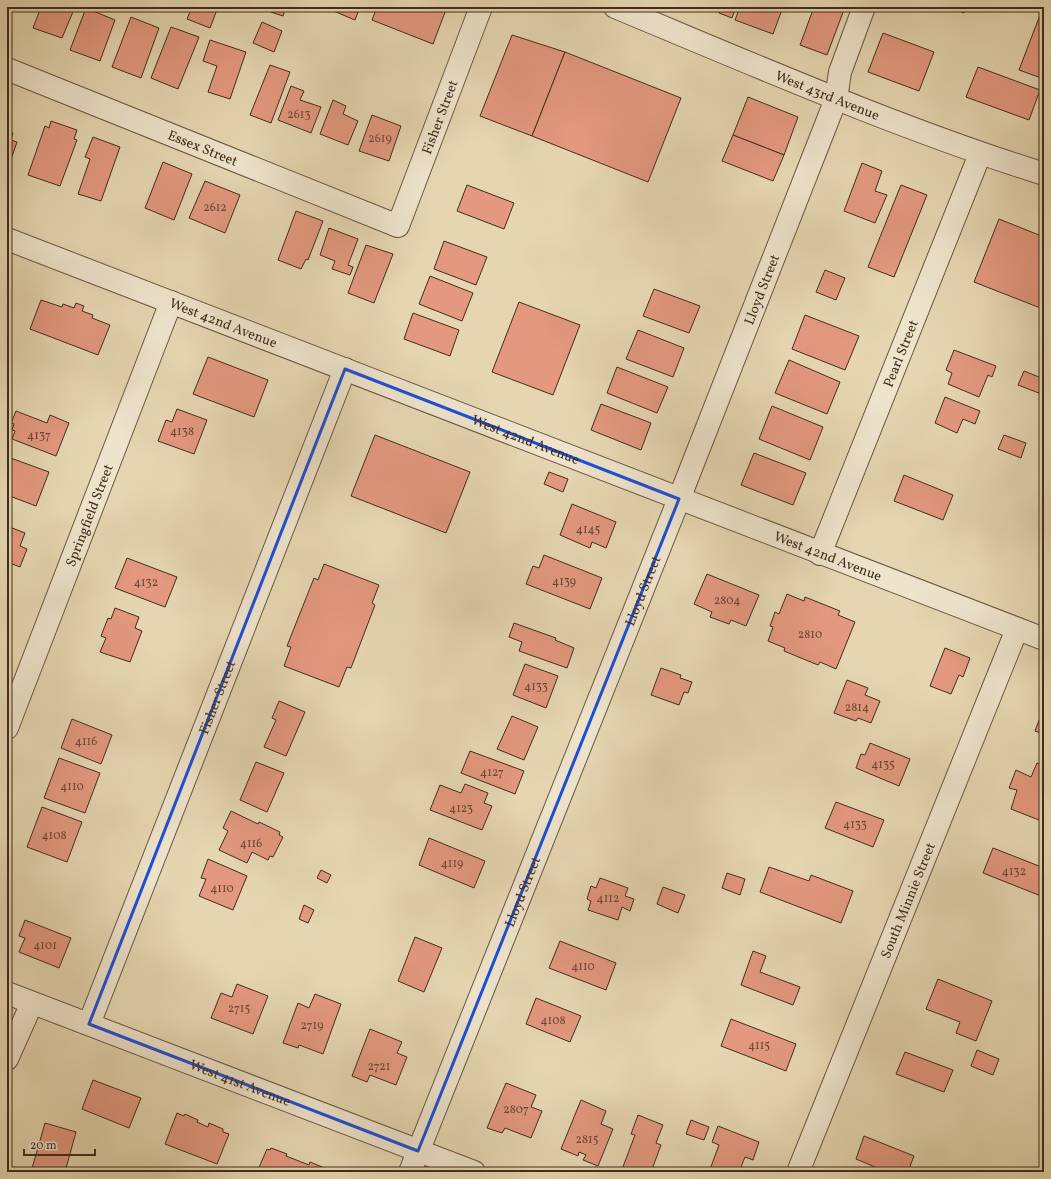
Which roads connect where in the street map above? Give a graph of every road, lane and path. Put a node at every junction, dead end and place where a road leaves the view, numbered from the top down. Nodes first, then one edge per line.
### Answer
1 (481, 7) edge
2 (615, 7) edge
3 (864, 7) edge
4 (7, 69) edge
5 (836, 99) junction
6 (980, 154) junction
7 (1044, 174) edge
8 (398, 226) joint
9 (7, 239) edge
10 (172, 302) junction
11 (345, 369) junction
12 (679, 499) junction
13 (820, 554) junction
14 (1017, 629) junction
15 (1044, 639) edge
16 (7, 728) edge
17 (7, 993) edge
18 (32, 1003) junction
19 (89, 1024) junction
20 (7, 1059) edge
21 (418, 1151) junction
22 (410, 1172) edge
23 (474, 1172) edge
24 (798, 1172) edge

1 - 8 street, Fisher Street
2 - 5 street, West 43rd Avenue
3 - 5 street, Lloyd Street
4 - 8 street, Essex Street
5 - 6 street, West 43rd Avenue
5 - 12 street, Lloyd Street
6 - 7 street, West 43rd Avenue
6 - 13 street, Pearl Street
9 - 10 street, West 42nd Avenue
10 - 11 street, West 42nd Avenue
10 - 16 street, Springfield Street
11 - 12 street, West 42nd Avenue
11 - 19 street, Fisher Street
12 - 13 street, West 42nd Avenue
12 - 21 street, Lloyd Street
13 - 14 street, West 42nd Avenue
14 - 15 street, West 42nd Avenue
14 - 24 street, South Minnie Street
17 - 18 street, West 41st Avenue
18 - 19 street, West 41st Avenue
18 - 20 street
19 - 21 street, West 41st Avenue
21 - 22 street, Lloyd Street
21 - 23 street, West 41st Avenue

